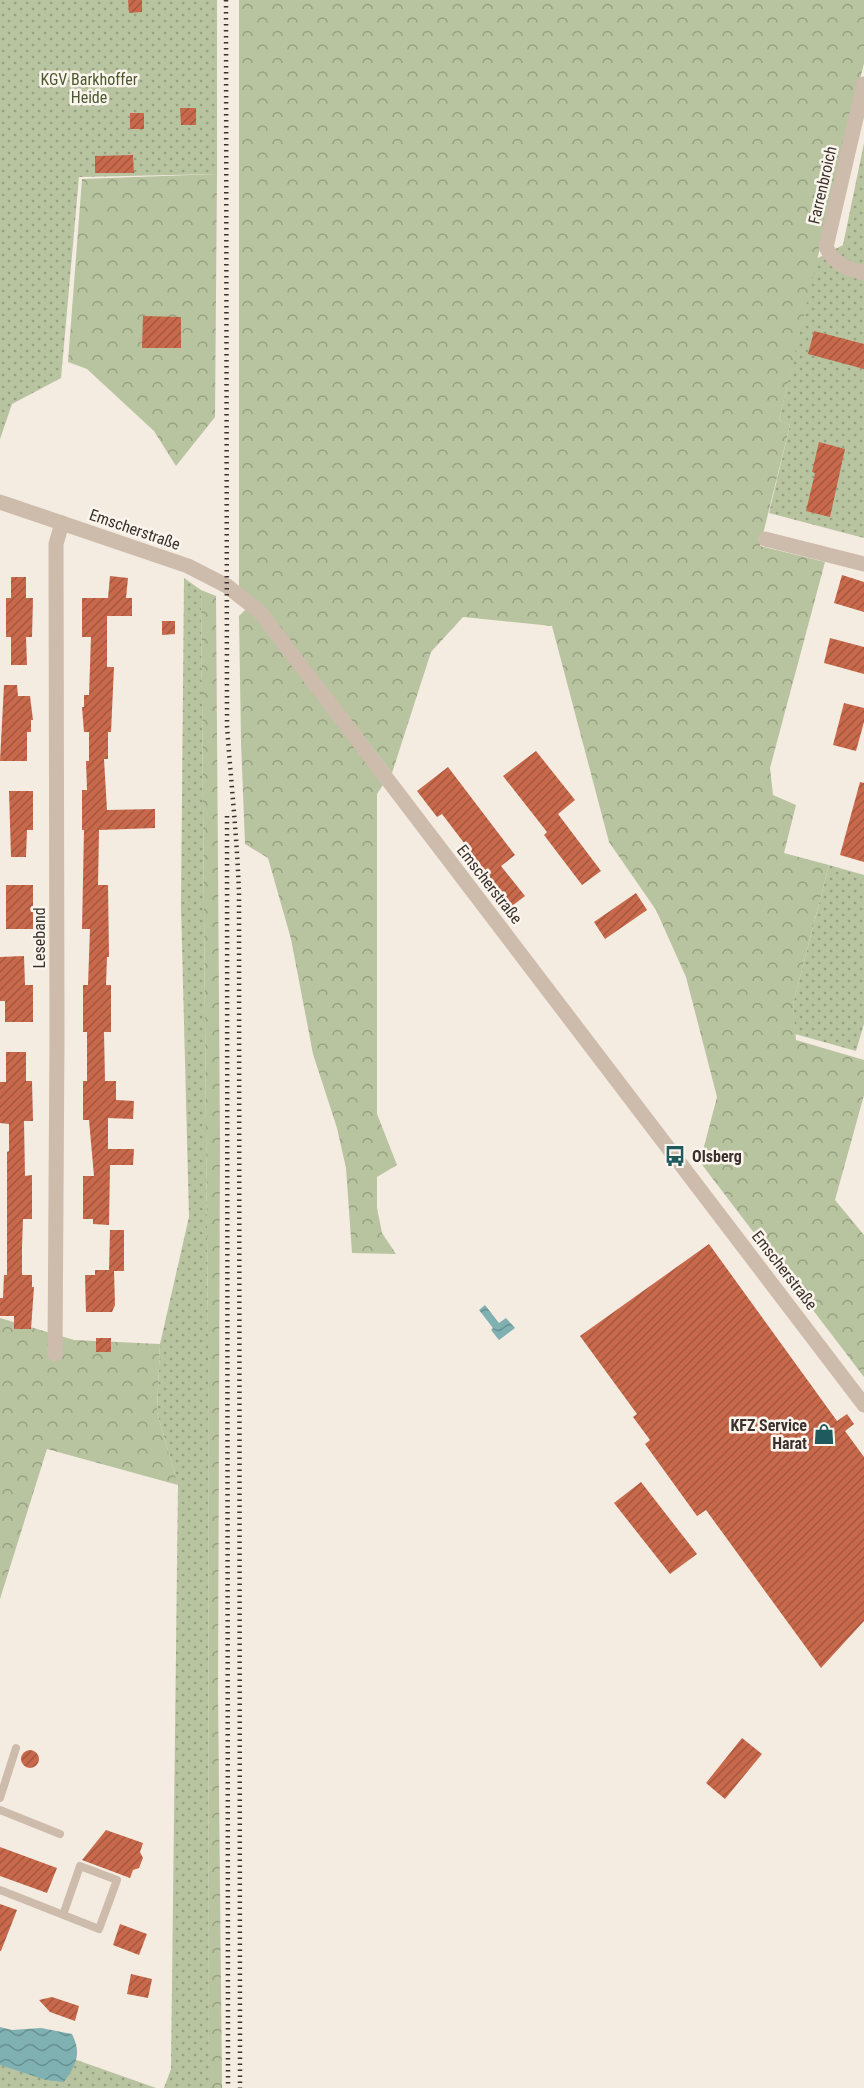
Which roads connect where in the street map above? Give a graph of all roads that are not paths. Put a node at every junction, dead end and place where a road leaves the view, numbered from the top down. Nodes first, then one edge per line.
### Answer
1 (864, 84) edge
2 (864, 273) edge
3 (0, 502) edge
4 (62, 522) junction
5 (765, 539) dead end
6 (864, 564) edge
7 (55, 1354) dead end
8 (864, 1405) edge
9 (16, 1748) dead end
10 (0, 1798) edge
11 (0, 1810) edge
12 (60, 1834) dead end
13 (0, 1890) edge
14 (63, 1915) junction

1 - 2 street, Farrenbroich
3 - 4 street, Emscherstraße
4 - 7 street, Leseband
4 - 8 street, Emscherstraße
5 - 6 street
9 - 10 lane
11 - 12 lane
13 - 14 lane
14 - 14 lane

